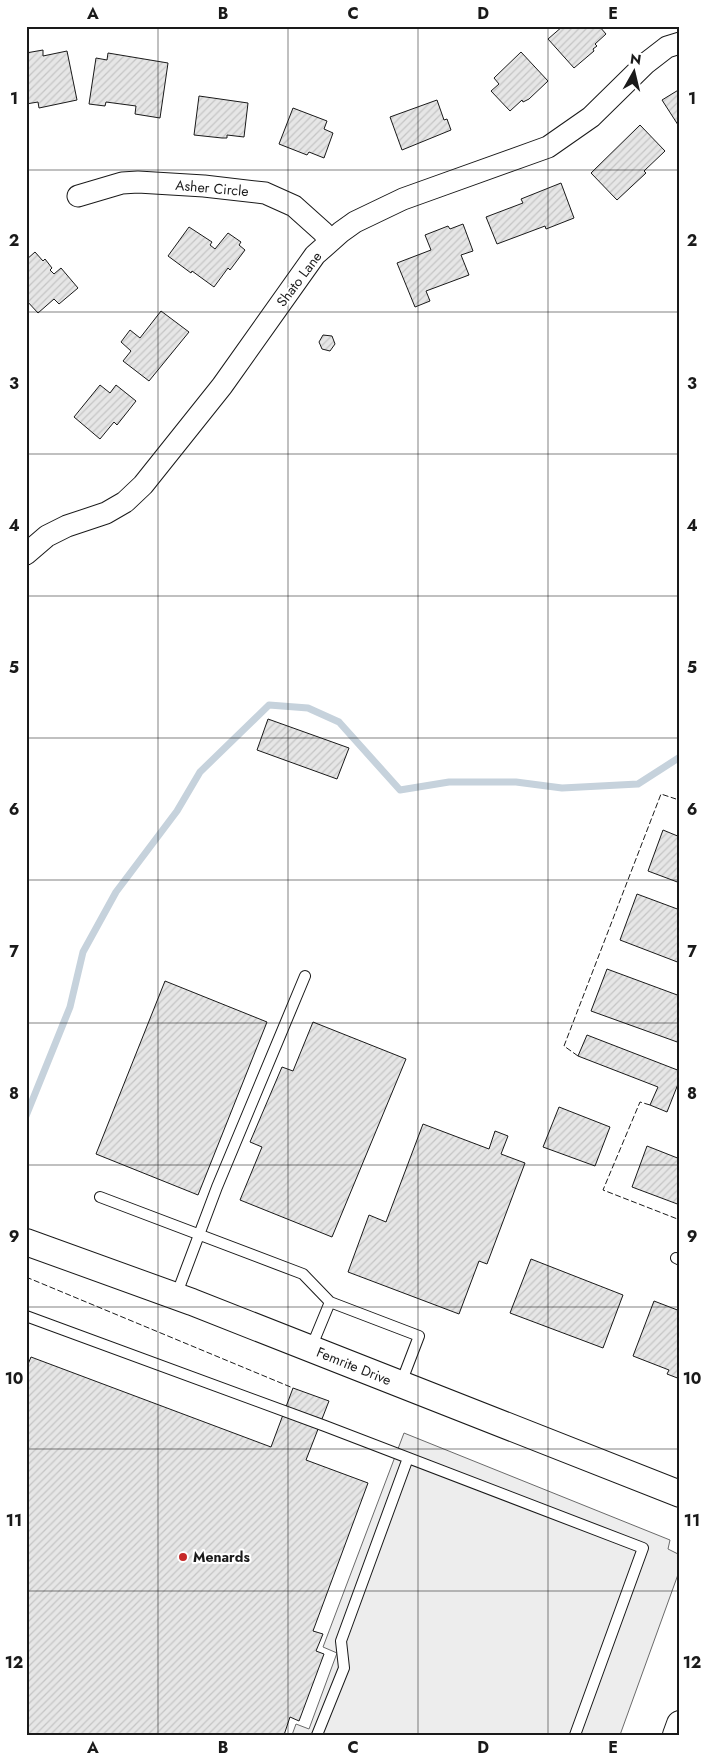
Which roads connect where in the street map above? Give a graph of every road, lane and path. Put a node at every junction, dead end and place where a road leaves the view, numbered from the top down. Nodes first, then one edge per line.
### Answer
1 (680, 43) edge
2 (78, 196) dead end
3 (330, 241) junction
4 (26, 554) edge
5 (305, 976) dead end
6 (100, 1197) dead end
7 (200, 1235) junction
8 (26, 1242) edge
9 (176, 1296) junction
10 (330, 1302) junction
11 (26, 1316) edge
12 (311, 1348) junction
13 (401, 1384) junction
14 (408, 1458) junction
15 (680, 1494) edge
16 (680, 1724) edge
17 (317, 1735) edge
18 (575, 1735) edge
19 (676, 1735) edge

1 - 3 street, Shato Lane
2 - 3 street, Asher Circle
3 - 4 street, Shato Lane
5 - 7 lane
6 - 7 lane
7 - 9 lane
7 - 10 lane
8 - 9 street, Femrite Drive
9 - 12 street, Femrite Drive
10 - 12 lane
10 - 13 lane
11 - 14 lane
12 - 13 street, Femrite Drive
13 - 15 street, Femrite Drive
14 - 17 lane
14 - 18 lane
16 - 19 street

